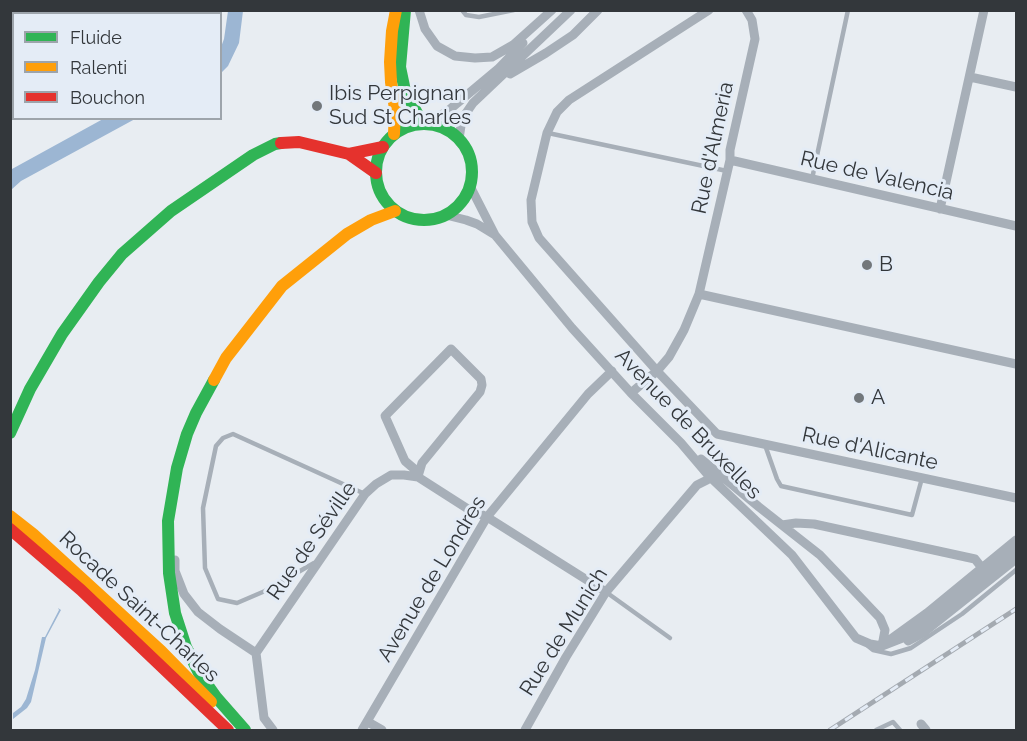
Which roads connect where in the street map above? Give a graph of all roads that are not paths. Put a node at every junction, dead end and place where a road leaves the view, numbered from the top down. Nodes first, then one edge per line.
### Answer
1 (396, 10) edge
2 (405, 10) edge
3 (419, 10) edge
4 (462, 10) edge
5 (514, 10) edge
6 (552, 10) edge
7 (557, 10) edge
8 (571, 10) edge
9 (598, 10) edge
10 (709, 10) edge
11 (746, 10) edge
12 (848, 10) edge
13 (984, 10) edge
14 (970, 77) junction
15 (500, 79) junction
16 (1017, 87) edge
17 (425, 124) junction
18 (547, 133) junction
19 (394, 134) junction
20 (459, 139) junction
21 (383, 147) junction
22 (349, 154) junction
23 (730, 160) junction
24 (728, 171) junction
25 (376, 173) junction
26 (812, 179) junction
27 (470, 186) junction
28 (940, 209) junction
29 (395, 211) junction
30 (446, 215) junction
31 (1017, 226) edge
32 (495, 235) junction
33 (699, 294) junction
34 (1017, 364) edge
35 (612, 371) junction
36 (657, 371) junction
37 (631, 393) junction
38 (10, 433) edge
39 (681, 442) junction
40 (765, 445) junction
41 (177, 468) junction
42 (418, 475) junction
43 (710, 476) junction
44 (922, 478) junction
45 (365, 494) junction
46 (1017, 498) edge
47 (10, 516) edge
48 (487, 517) junction
49 (782, 525) junction
50 (10, 530) edge
51 (31, 539) junction
52 (1017, 540) edge
53 (1017, 550) edge
54 (1017, 559) edge
55 (320, 560) junction
56 (982, 568) junction
57 (1017, 570) edge
58 (606, 592) junction
59 (669, 638) dead end
60 (856, 638) junction
61 (882, 646) junction
62 (256, 653) junction
63 (365, 726) edge
64 (228, 730) edge
65 (239, 730) edge
66 (245, 730) edge
67 (273, 730) edge
68 (382, 730) edge
69 (525, 730) edge
70 (876, 730) edge
71 (900, 730) edge

1 - 19 main road
2 - 17 main road
3 - 6 street
4 - 5 lane
7 - 17 street
8 - 15 street
9 - 15 street
10 - 18 street
11 - 23 street, Rue d'Almeria
12 - 26 lane
13 - 14 street
14 - 16 street
14 - 28 street
15 - 20 street
17 - 19 main road
17 - 20 main road
18 - 24 lane
18 - 36 street
19 - 21 main road
20 - 27 main road
21 - 22 main road
21 - 25 main road
22 - 25 main road
22 - 38 main road
23 - 24 street, Rue d'Almeria
23 - 26 street, Rue de Valencia
24 - 33 street, Rue d'Almeria
25 - 29 main road
26 - 28 street, Rue de Valencia
27 - 30 main road
27 - 32 street, Avenue de Bruxelles
28 - 31 street, Rue de Valencia
29 - 30 main road
29 - 41 main road
30 - 32 street, Avenue de Bruxelles
32 - 35 street, Avenue de Bruxelles
33 - 34 street
33 - 36 street, Rue d'Almeria
35 - 37 street, Avenue de Bruxelles
35 - 48 street, Avenue de Londres
36 - 37 street, Rue d'Almeria
36 - 40 street, Rue d'Alicante
37 - 39 street, Avenue de Bruxelles
39 - 43 street, Avenue de Bruxelles
39 - 49 street
40 - 44 street, Rue d'Alicante
40 - 44 lane
41 - 62 street
41 - 66 main road
42 - 42 street
42 - 45 street, Rue de Séville
42 - 48 street
43 - 58 street, Rue de Munich
43 - 60 street, Avenue de Bruxelles
44 - 46 street, Rue d'Alicante
45 - 55 street, Rue de Séville
45 - 55 lane
47 - 51 main road, Rocade Saint-Charles
48 - 58 street
48 - 63 street, Avenue de Londres
49 - 56 street
49 - 61 street
50 - 51 main road, Rocade Saint-Charles
51 - 64 main road, Rocade Saint-Charles
51 - 65 main road, Rocade Saint-Charles
52 - 56 street
53 - 61 street
54 - 61 street
55 - 62 street, Rue de Séville
56 - 61 street
57 - 60 lane
58 - 59 lane
58 - 69 street, Rue de Munich
60 - 61 street
62 - 67 street
63 - 68 street
70 - 71 lane

